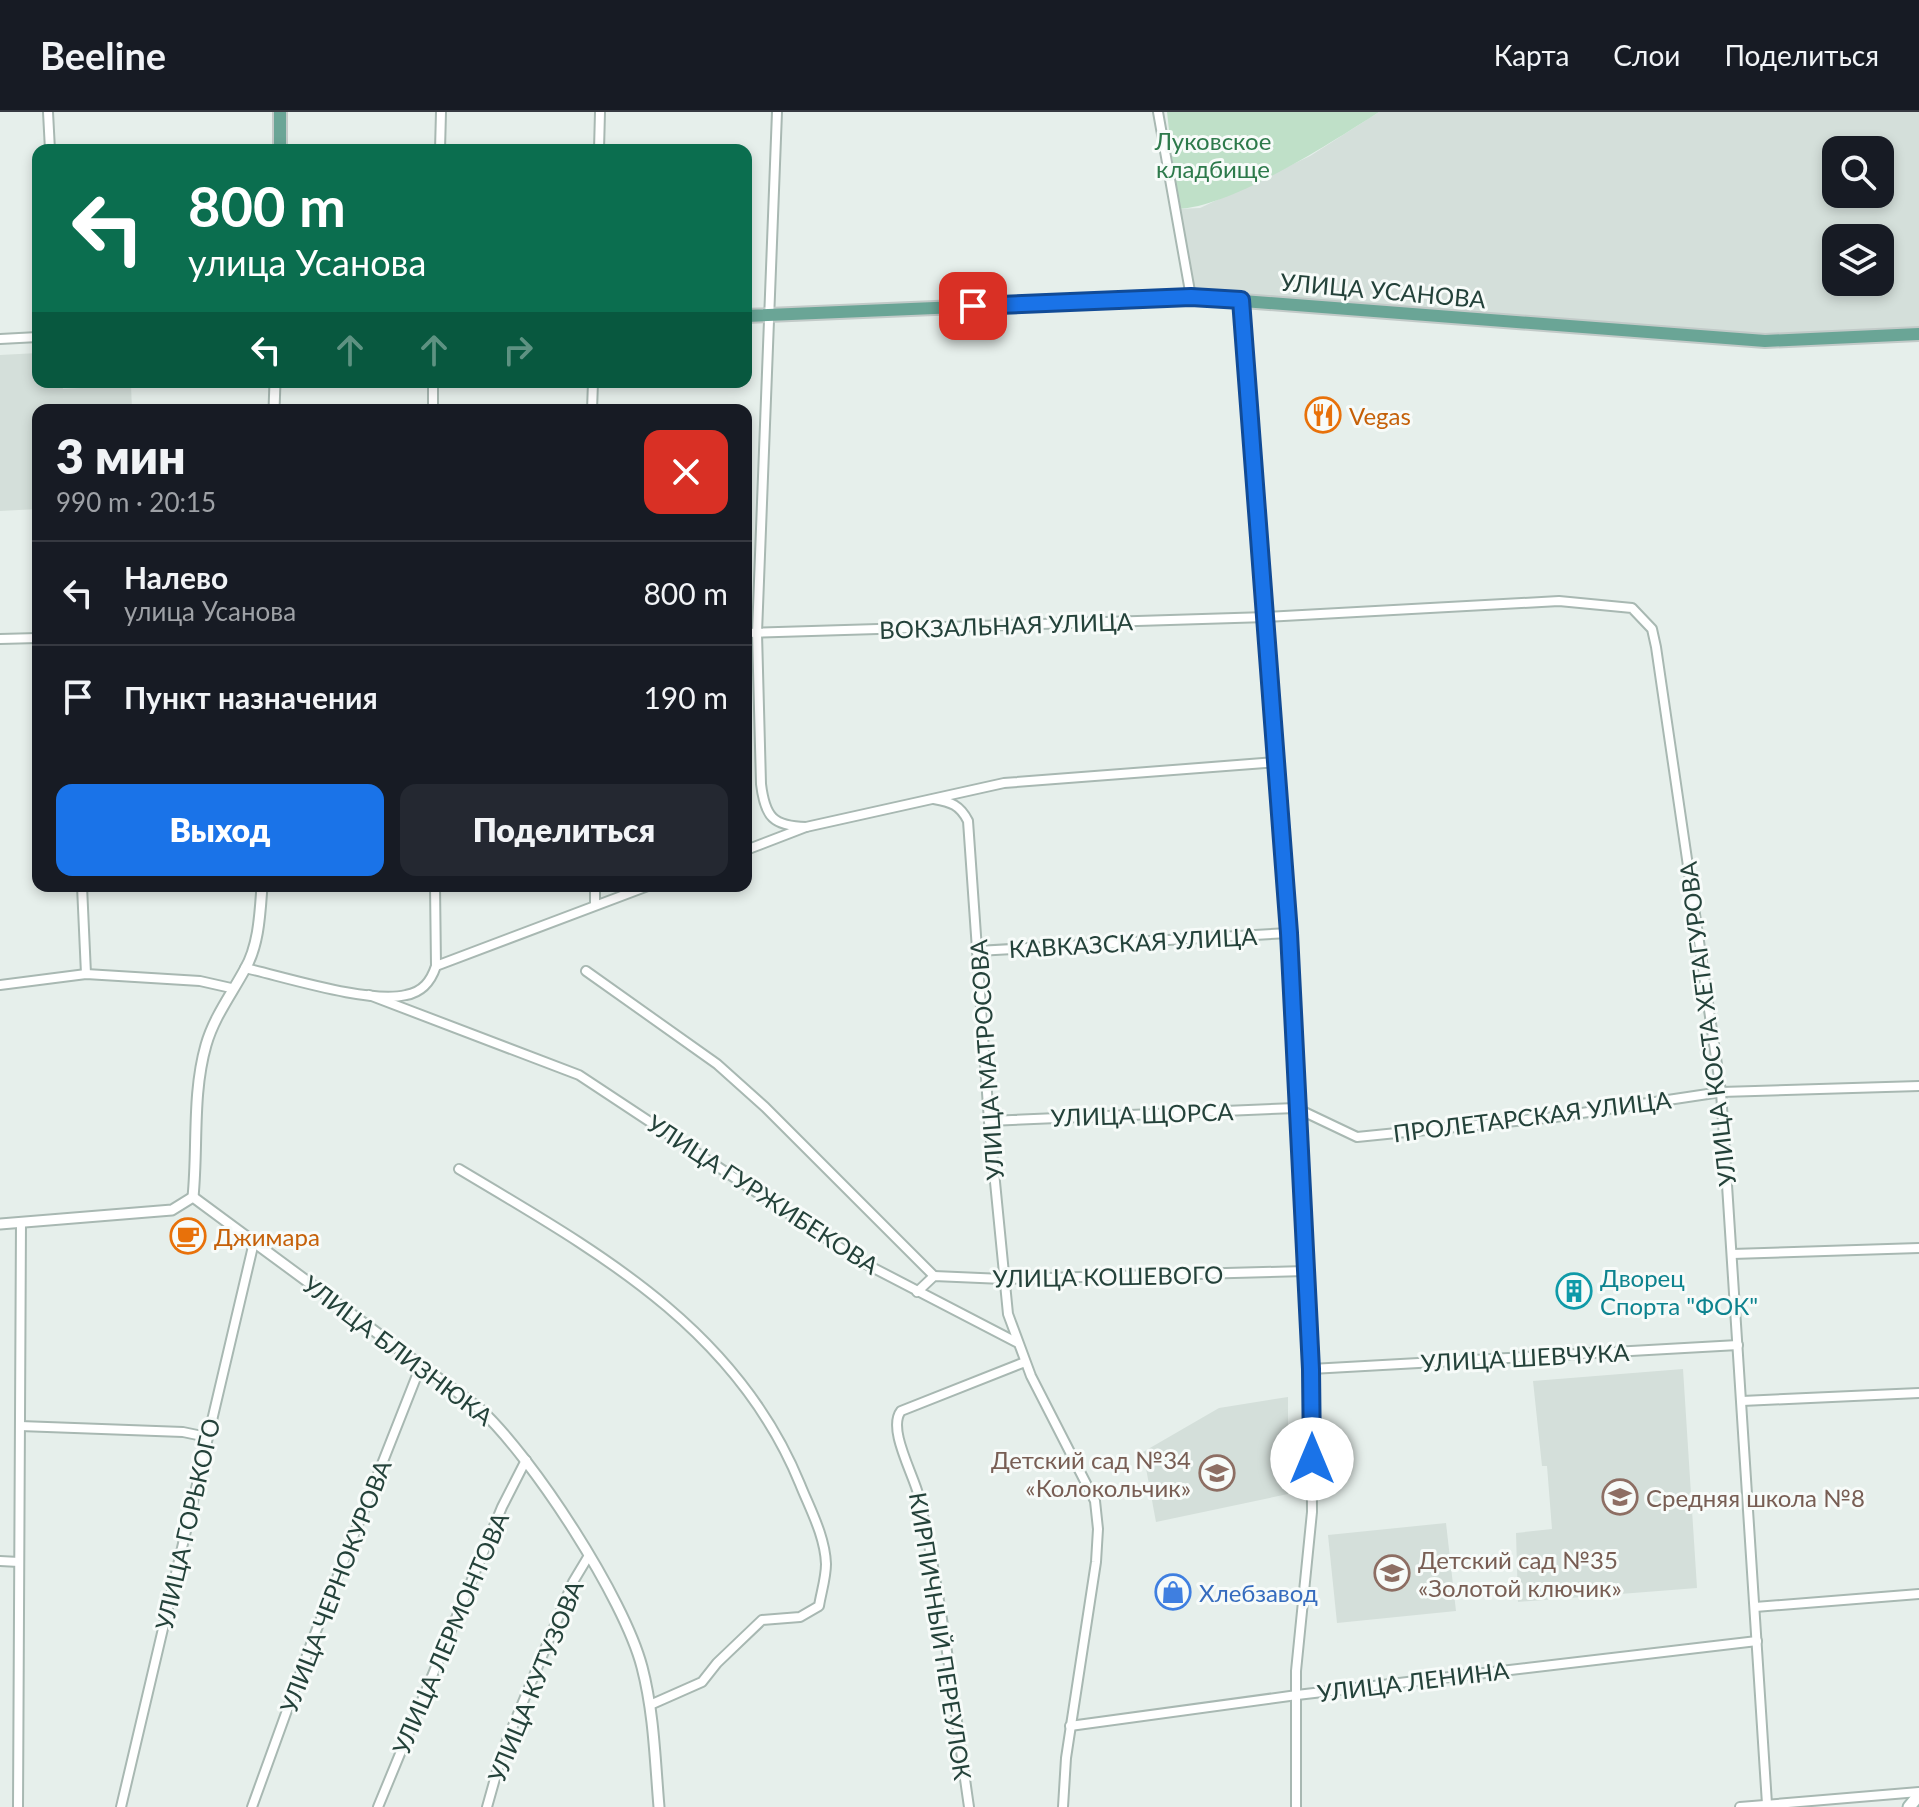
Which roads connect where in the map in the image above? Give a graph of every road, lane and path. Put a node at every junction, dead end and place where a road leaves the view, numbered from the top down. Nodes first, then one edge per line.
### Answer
1 (48, 112) edge
2 (280, 112) edge
3 (441, 112) edge
4 (600, 112) edge
5 (777, 112) edge
6 (1158, 112) edge
7 (50, 144) edge
8 (280, 144) edge
9 (440, 144) edge
10 (599, 144) edge
11 (1191, 297) junction
12 (1241, 300) junction
13 (768, 315) junction
14 (752, 316) edge
15 (1919, 334) edge
16 (32, 337) edge
17 (0, 339) edge
18 (1267, 617) junction
19 (1652, 629) joint
20 (752, 633) edge
21 (757, 633) junction
22 (32, 638) edge
23 (0, 639) edge
24 (1277, 762) junction
25 (934, 799) junction
26 (806, 827) junction
27 (752, 848) edge
28 (82, 892) edge
29 (261, 892) edge
30 (435, 892) edge
31 (595, 892) edge
32 (630, 892) edge
33 (595, 904) junction
34 (1289, 933) junction
35 (977, 951) junction
36 (436, 966) junction
37 (245, 968) junction
38 (586, 971) dead end
39 (86, 974) junction
40 (0, 985) edge
41 (231, 988) junction
42 (369, 995) junction
43 (1919, 1086) edge
44 (1721, 1092) junction
45 (1296, 1108) junction
46 (989, 1121) junction
47 (459, 1169) dead end
48 (193, 1197) junction
49 (21, 1222) junction
50 (0, 1224) edge
51 (254, 1242) junction
52 (1919, 1248) edge
53 (1732, 1254) junction
54 (1305, 1271) junction
55 (934, 1276) junction
56 (1003, 1279) junction
57 (917, 1292) junction
58 (1016, 1342) junction
59 (1738, 1345) junction
60 (1025, 1362) junction
61 (421, 1365) junction
62 (1311, 1369) junction
63 (1919, 1393) edge
64 (1742, 1401) junction
65 (20, 1426) junction
66 (207, 1437) junction
67 (526, 1460) junction
68 (588, 1557) junction
69 (0, 1561) edge
70 (19, 1562) junction
71 (1919, 1594) edge
72 (1755, 1607) junction
73 (1757, 1641) junction
74 (1297, 1695) junction
75 (650, 1705) junction
76 (1070, 1726) junction
77 (1919, 1794) edge
78 (1767, 1804) junction
79 (18, 1807) edge
80 (121, 1807) edge
81 (252, 1807) edge
82 (378, 1807) edge
83 (487, 1807) edge
84 (659, 1807) edge
85 (969, 1807) edge
86 (1063, 1807) edge
87 (1296, 1807) edge
88 (1740, 1807) edge
89 (1909, 1807) edge

1 - 7 street
2 - 8 main road
3 - 9 street
4 - 10 street
5 - 13 street
6 - 11 street
11 - 12 main road, УЛИЦА УСАНОВА
11 - 13 main road, УЛИЦА УСАНОВА
12 - 15 main road, УЛИЦА УСАНОВА
12 - 18 street
13 - 14 main road, УЛИЦА УСАНОВА
13 - 21 street
16 - 17 street
18 - 19 street, ВОКЗАЛЬНАЯ УЛИЦА
18 - 21 street, ВОКЗАЛЬНАЯ УЛИЦА
18 - 24 street
19 - 44 street, УЛИЦА КОСТА ХЕТАГУРОВА
20 - 21 street, ВОКЗАЛЬНАЯ УЛИЦА
21 - 26 street
22 - 23 street
24 - 25 street
24 - 34 street
25 - 26 street
25 - 35 street, УЛИЦА МАТРОСОВА
26 - 27 street
28 - 39 street
29 - 37 street
30 - 36 street
31 - 33 street
32 - 33 street
33 - 36 street
34 - 35 street, КАВКАЗСКАЯ УЛИЦА
34 - 45 street
35 - 46 street, УЛИЦА МАТРОСОВА
36 - 42 street
37 - 41 street
37 - 42 street
38 - 55 street, УЛИЦА ГУРЖИБЕКОВА
39 - 40 street
39 - 41 street
41 - 48 street
42 - 57 street, УЛИЦА ГУРЖИБЕКОВА
43 - 44 street, ПРОЛЕТАРСКАЯ УЛИЦА
44 - 45 street, ПРОЛЕТАРСКАЯ УЛИЦА
44 - 53 street, УЛИЦА КОСТА ХЕТАГУРОВА
45 - 46 street, УЛИЦА ЩОРСА
45 - 54 street
46 - 56 street, УЛИЦА МАТРОСОВА
47 - 75 street
48 - 49 street
48 - 51 street, УЛИЦА БЛИЗНЮКА
49 - 50 street
49 - 65 street
51 - 61 street, УЛИЦА БЛИЗНЮКА
51 - 66 street, УЛИЦА ГОРЬКОГО
52 - 53 street
53 - 59 street, УЛИЦА КОСТА ХЕТАГУРОВА
54 - 56 street, УЛИЦА КОШЕВОГО
54 - 62 street
55 - 56 street, УЛИЦА КОШЕВОГО
55 - 57 street
56 - 58 street, УЛИЦА МАТРОСОВА
57 - 58 street, УЛИЦА ГУРЖИБЕКОВА
58 - 60 street
59 - 62 street, УЛИЦА ШЕВЧУКА
59 - 64 street, УЛИЦА КОСТА ХЕТАГУРОВА
60 - 76 street
60 - 85 street, КИРПИЧНЫЙ ПЕРЕУЛОК
61 - 67 street, УЛИЦА БЛИЗНЮКА
61 - 81 street, УЛИЦА ЧЕРНОКУРОВА
62 - 74 street
63 - 64 street
64 - 72 street, УЛИЦА КОСТА ХЕТАГУРОВА
65 - 66 street
65 - 70 street
66 - 80 street, УЛИЦА ГОРЬКОГО
67 - 68 street, УЛИЦА БЛИЗНЮКА
67 - 82 street, УЛИЦА ЛЕРМОНТОВА
68 - 75 street, УЛИЦА БЛИЗНЮКА
68 - 83 street, УЛИЦА КУТУЗОВА
69 - 70 street
70 - 79 street
71 - 72 street
72 - 73 street, УЛИЦА КОСТА ХЕТАГУРОВА
73 - 74 street, УЛИЦА ЛЕНИНА
73 - 78 street, УЛИЦА КОСТА ХЕТАГУРОВА
74 - 76 street, УЛИЦА ЛЕНИНА
74 - 87 street
75 - 84 street, УЛИЦА БЛИЗНЮКА
76 - 86 street
77 - 78 street
77 - 89 main road
78 - 88 street

